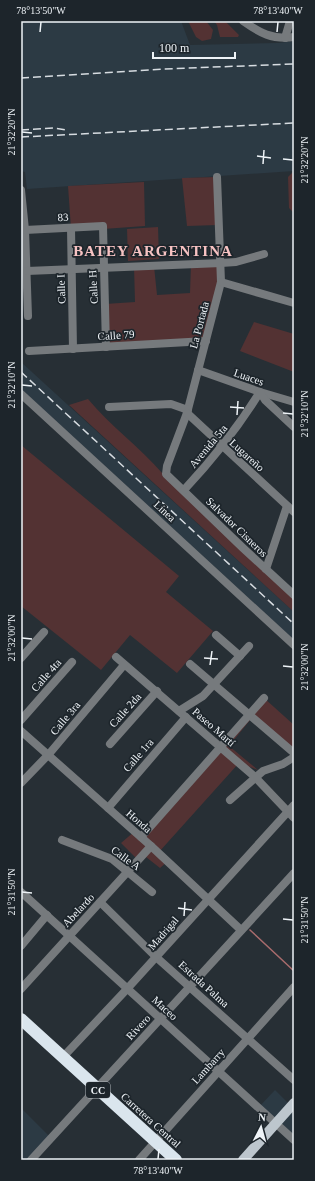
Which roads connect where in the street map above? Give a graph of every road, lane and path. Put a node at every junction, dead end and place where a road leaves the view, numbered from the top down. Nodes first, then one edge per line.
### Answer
1 (243, 21) edge
2 (290, 21) edge
3 (290, 37) edge
4 (217, 177) dead end
5 (21, 190) edge
6 (103, 226) joint
7 (71, 228) junction
8 (25, 230) junction
9 (264, 254) dead end
10 (221, 264) junction
11 (104, 267) junction
12 (72, 269) junction
13 (27, 271) junction
14 (221, 282) junction
15 (294, 303) edge
16 (28, 316) dead end
17 (206, 341) junction
18 (106, 347) junction
19 (73, 349) junction
20 (29, 351) dead end
21 (198, 370) junction
22 (260, 392) junction
23 (21, 394) edge
24 (294, 402) edge
25 (108, 407) dead end
26 (187, 412) junction
27 (294, 427) edge
28 (222, 448) junction
29 (166, 474) joint
30 (184, 490) junction
31 (287, 506) junction
32 (294, 512) edge
33 (266, 569) junction
34 (294, 594) edge
35 (44, 632) dead end
36 (216, 635) dead end
37 (294, 645) edge
38 (249, 646) dead end
39 (240, 656) junction
40 (116, 657) dead end
41 (21, 658) edge
42 (72, 662) dead end
43 (124, 664) junction
44 (190, 664) dead end
45 (214, 685) junction
46 (157, 691) junction
47 (264, 698) dead end
48 (179, 711) junction
49 (248, 715) junction
50 (186, 717) junction
51 (21, 720) edge
52 (21, 731) edge
53 (110, 744) dead end
54 (221, 747) junction
55 (294, 753) edge
56 (49, 754) junction
57 (294, 757) edge
58 (255, 777) junction
59 (21, 783) edge
60 (230, 800) dead end
61 (108, 808) junction
62 (292, 812) edge
63 (141, 837) junction
64 (62, 840) dead end
65 (152, 846) junction
66 (128, 871) junction
67 (294, 873) edge
68 (21, 892) edge
69 (152, 892) dead end
70 (207, 899) junction
71 (100, 902) junction
72 (47, 915) junction
73 (241, 930) junction
74 (69, 935) junction
75 (21, 946) edge
76 (156, 957) junction
77 (191, 987) junction
78 (294, 987) edge
79 (21, 989) edge
80 (127, 989) junction
81 (21, 1019) edge
82 (160, 1019) junction
83 (248, 1038) junction
84 (63, 1057) junction
85 (218, 1072) junction
86 (294, 1080) edge
87 (96, 1088) junction
88 (294, 1103) edge
89 (275, 1123) junction
90 (294, 1140) edge
91 (156, 1142) junction
92 (33, 1159) edge
93 (139, 1160) edge
94 (176, 1160) edge
95 (243, 1160) edge

1 - 3 street
2 - 3 street
4 - 10 street, La Portada
5 - 8 street
6 - 7 street, 83
6 - 11 street, Calle H
7 - 8 street, 83
7 - 12 street, Calle I
8 - 13 street
9 - 10 street
10 - 11 street
10 - 14 street, La Portada
11 - 12 street
11 - 18 street, Calle H
12 - 13 street
12 - 19 street, Calle I
13 - 16 street
14 - 15 street
14 - 17 street, La Portada
17 - 18 street, Calle 79
17 - 21 street, La Portada
18 - 19 street, Calle 79
19 - 20 street, Calle 79
21 - 22 street, Luaces
21 - 26 street, La Portada
22 - 24 street, Luaces
22 - 27 street
22 - 28 street, Avenida 5ta
23 - 37 street, Línea
25 - 26 street
26 - 28 street, Lugareño
26 - 29 street, La Portada
28 - 30 street, Avenida 5ta
28 - 31 street, Lugareño
29 - 30 street, Salvador Cisneros
30 - 33 street, Salvador Cisneros
31 - 32 street, Lugareño
31 - 33 street
33 - 34 street, Salvador Cisneros
35 - 41 street
36 - 39 street
38 - 39 street
39 - 45 street
40 - 43 street, Paseo Martí
42 - 51 street, Calle 4ta
43 - 46 street, Paseo Martí
43 - 56 street, Calle 3ra
44 - 45 street
45 - 48 street
45 - 49 street
46 - 48 street, Paseo Martí
46 - 53 street, Calle 2da
47 - 49 street
48 - 50 street, Paseo Martí
49 - 54 street
49 - 55 street
50 - 54 street, Paseo Martí
50 - 61 street, Calle 1ra
52 - 56 street, Honda
54 - 58 street, Paseo Martí
54 - 63 street
56 - 59 street, Calle 3ra
56 - 61 street, Honda
57 - 58 street
58 - 60 street
58 - 62 street, Paseo Martí
61 - 63 street, Honda
62 - 70 street, Madrigal
63 - 65 street, Honda
64 - 66 street, Calle A
65 - 66 street, Abelardo
65 - 70 street, Honda
66 - 69 street, Calle A
66 - 71 street, Abelardo
67 - 73 street, Rivero
68 - 72 street, Maceo
70 - 73 street, Honda
70 - 76 street, Madrigal
71 - 74 street, Abelardo
71 - 76 street, Estrada Palma
72 - 74 street, Maceo
72 - 75 street
73 - 77 street, Rivero
74 - 79 street, Abelardo
74 - 80 street, Maceo
76 - 77 street, Estrada Palma
76 - 80 street, Madrigal
77 - 82 street, Rivero
77 - 83 street, Estrada Palma
78 - 83 street, Lambarry
80 - 82 street, Maceo
80 - 84 street, Madrigal
81 - 84 highway, Carretera Central / CC
82 - 85 street, Maceo
82 - 87 street, Rivero
83 - 85 street, Lambarry
83 - 86 street, Estrada Palma
84 - 87 highway, Carretera Central / CC
85 - 89 street, Maceo
85 - 91 street, Lambarry
87 - 91 highway, Carretera Central / CC
87 - 92 street, Rivero
88 - 89 main road
89 - 90 street, Maceo
89 - 95 main road
91 - 93 street, Lambarry
91 - 94 highway, Carretera Central / CC

